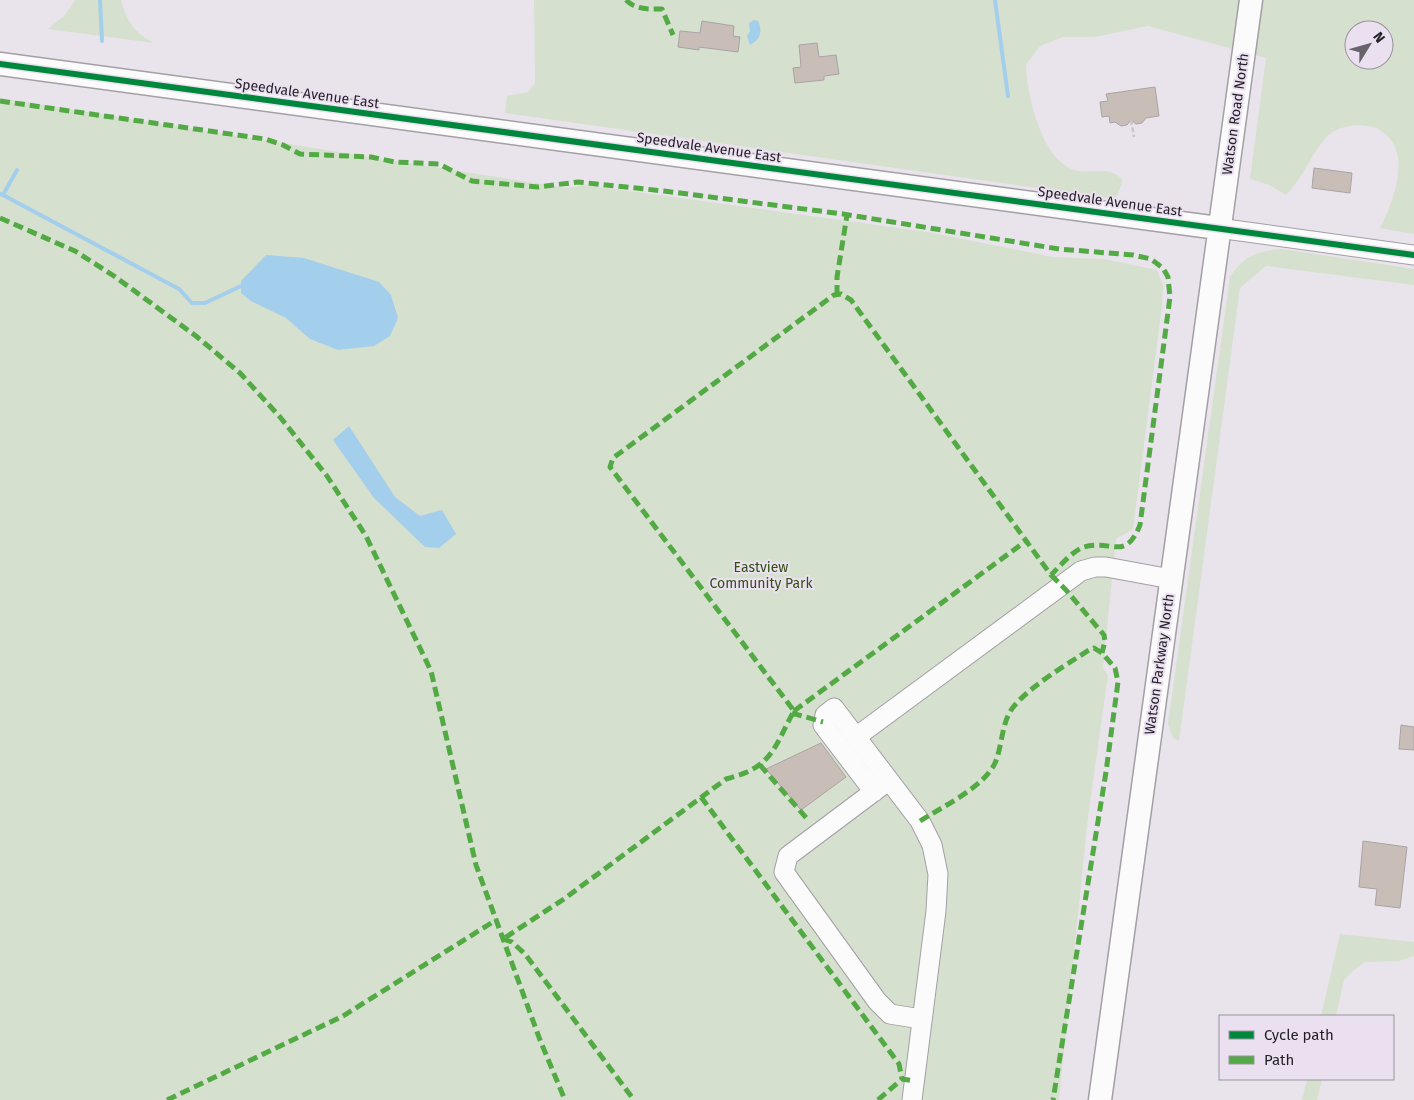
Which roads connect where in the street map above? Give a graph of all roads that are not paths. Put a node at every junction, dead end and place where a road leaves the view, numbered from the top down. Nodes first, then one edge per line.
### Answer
1 (1251, 0) edge
2 (0, 64) edge
3 (1218, 228) junction
4 (1414, 255) edge
5 (1171, 580) junction
6 (856, 737) junction
7 (889, 780) junction
8 (874, 792) junction
9 (921, 1020) junction
10 (912, 1100) edge
11 (1100, 1100) edge

1 - 3 main road, Watson Road North
2 - 3 main road, Speedvale Avenue East
3 - 4 street, Speedvale Avenue East
3 - 5 main road, Watson Parkway North
5 - 6 street
5 - 11 main road, Watson Parkway North
6 - 7 street
6 - 8 street
7 - 8 street
7 - 9 street
8 - 9 street
9 - 10 street

